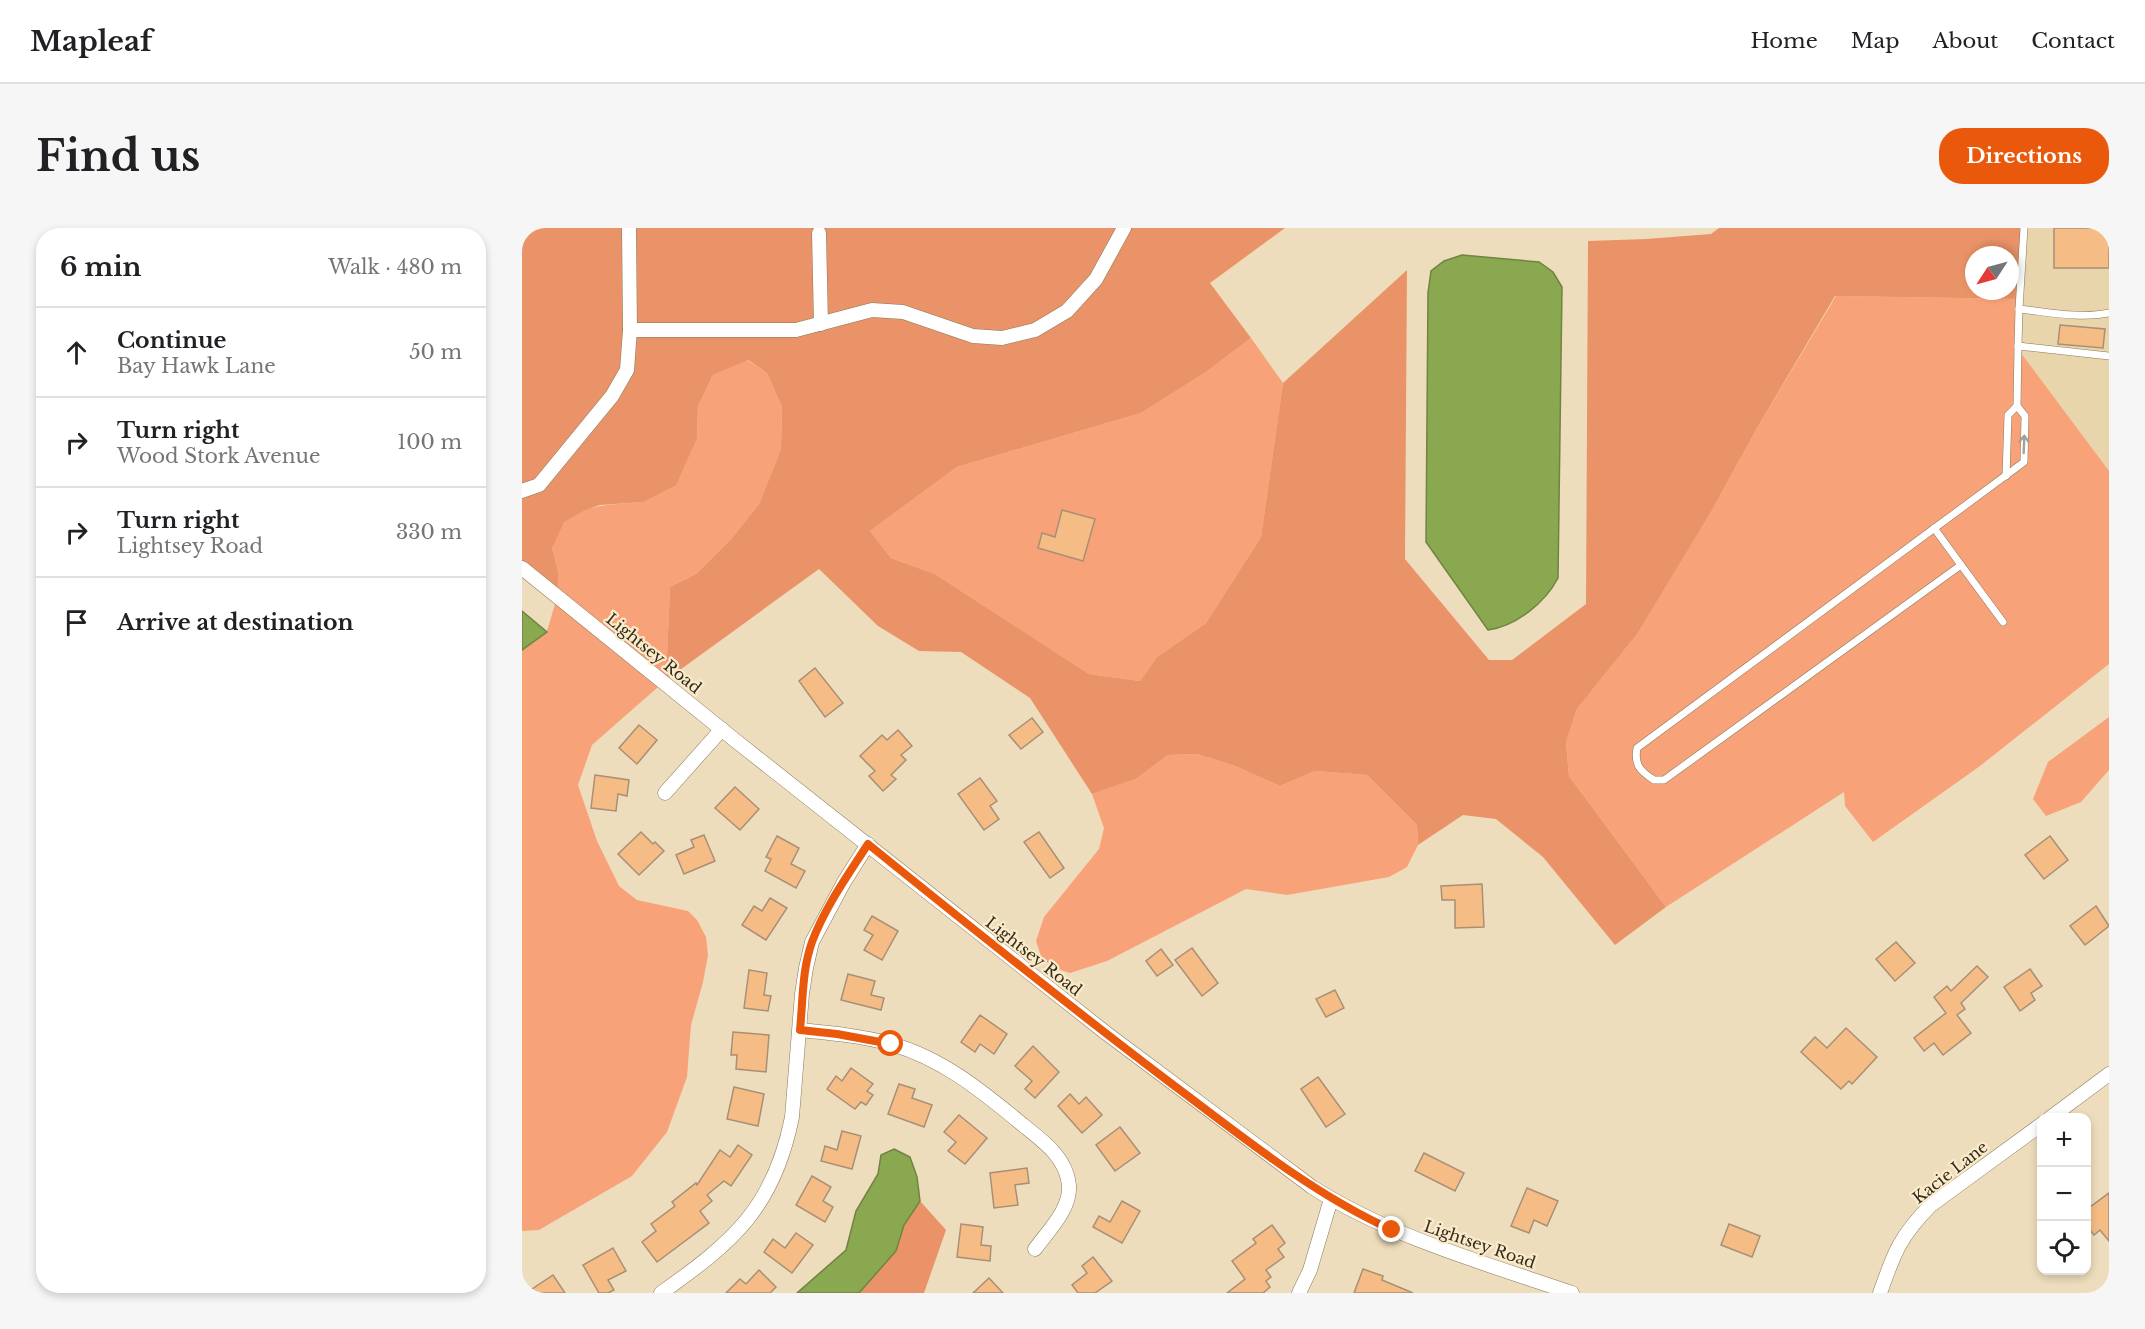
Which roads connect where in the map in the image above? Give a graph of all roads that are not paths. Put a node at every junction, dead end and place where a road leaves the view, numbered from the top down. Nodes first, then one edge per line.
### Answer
1 (629, 228) edge
2 (1124, 228) edge
3 (2024, 228) edge
4 (819, 230) edge
5 (2019, 309) junction
6 (2109, 313) edge
7 (821, 324) junction
8 (630, 330) junction
9 (2018, 346) junction
10 (2109, 356) edge
11 (2017, 406) junction
12 (2006, 476) junction
13 (522, 491) edge
14 (1934, 528) junction
15 (1961, 565) junction
16 (522, 568) edge
17 (2003, 622) dead end
18 (722, 729) junction
19 (665, 794) dead end
20 (868, 844) junction
21 (800, 1030) junction
22 (2109, 1074) edge
23 (2057, 1113) edge
24 (2037, 1128) edge
25 (1331, 1199) junction
26 (1035, 1249) dead end
27 (661, 1293) edge
28 (1299, 1293) edge
29 (1572, 1293) edge
30 (1880, 1293) edge

1 - 8 street
2 - 7 street
3 - 5 lane
4 - 7 street
5 - 6 lane
5 - 9 lane
7 - 8 street
8 - 13 street
9 - 10 lane
9 - 11 lane
11 - 12 lane
12 -> 11 lane
12 - 14 lane
14 - 15 lane
14 - 15 lane
15 - 17 lane
16 - 18 street, Lightsey Road
18 - 19 street
18 - 20 street, Lightsey Road
20 - 21 street
20 - 25 street, Lightsey Road
21 - 26 street
21 - 27 street
22 - 23 street
24 - 30 street, Kacie Lane
25 - 28 street
25 - 29 street, Lightsey Road

